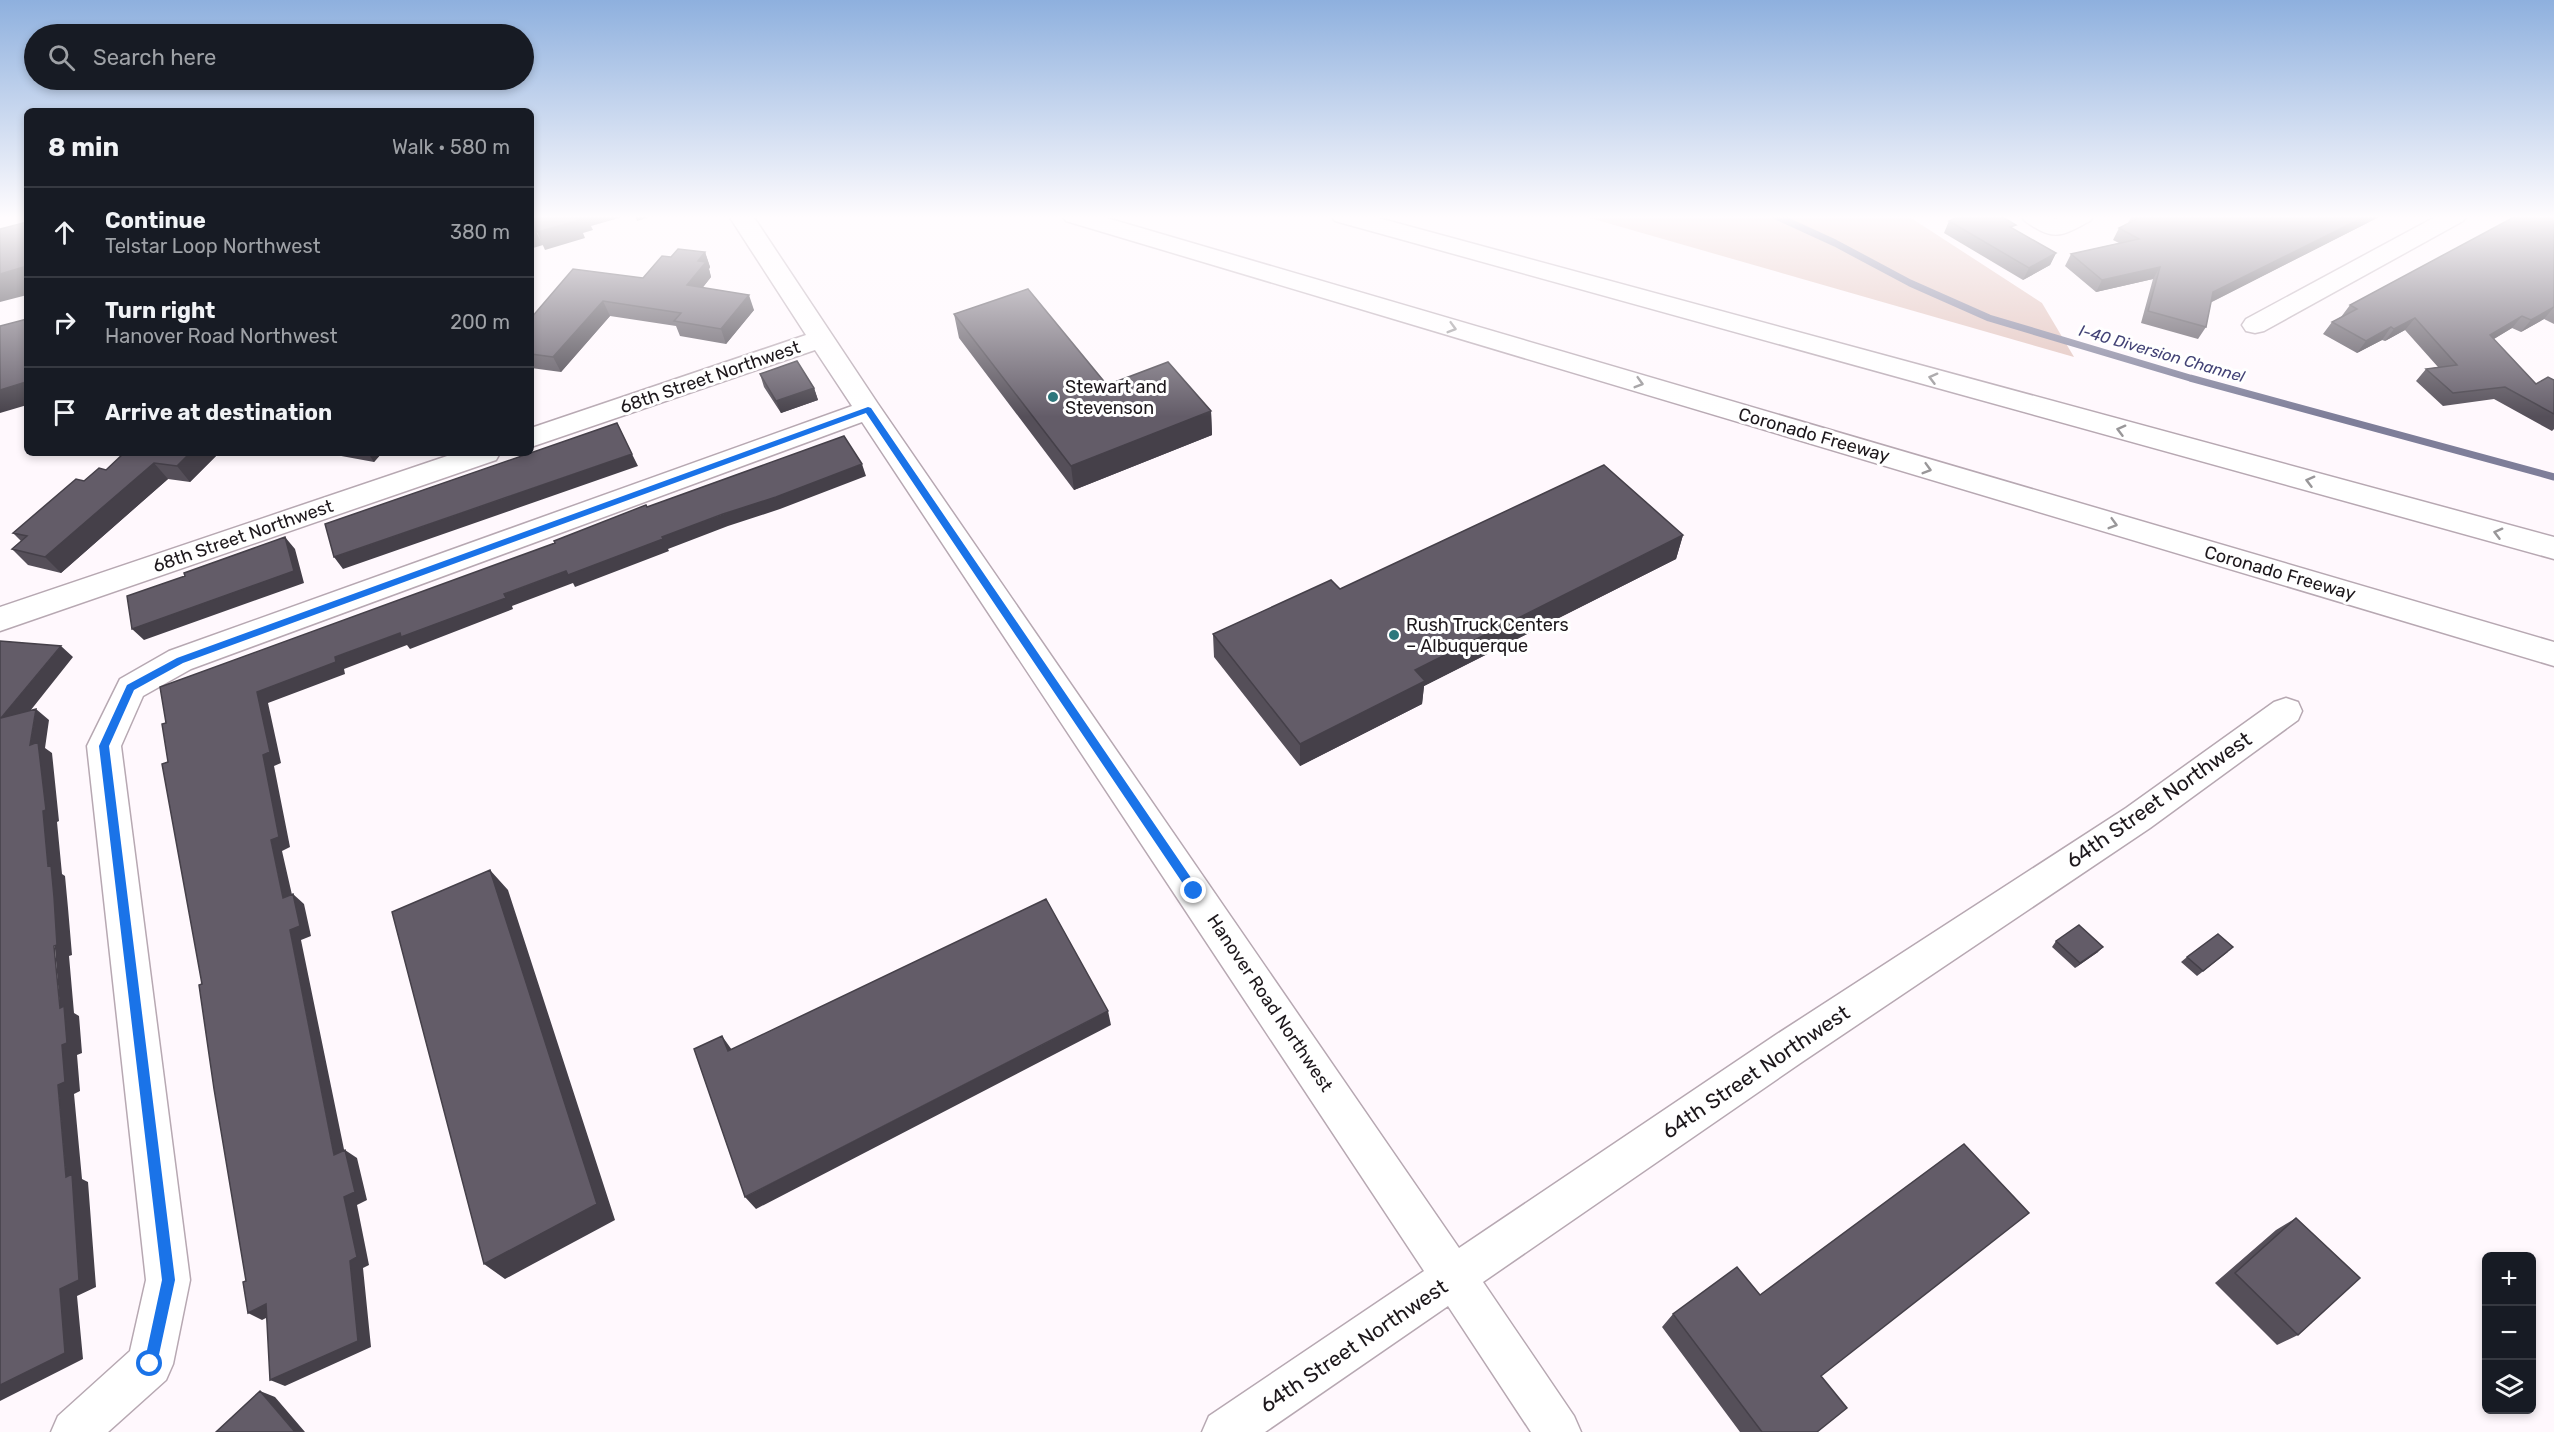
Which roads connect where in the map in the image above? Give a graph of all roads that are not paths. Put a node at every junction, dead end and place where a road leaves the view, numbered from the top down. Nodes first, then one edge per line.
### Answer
1 (784, 283) edge
2 (1300, 283) edge
3 (1587, 283) edge
4 (2332, 283) edge
5 (2255, 325) dead end
6 (821, 339) junction
7 (868, 410) junction
8 (534, 437) edge
9 (477, 456) edge
10 (2554, 548) edge
11 (0, 619) edge
12 (2554, 654) edge
13 (2286, 711) dead end
14 (1455, 1278) junction
15 (74, 1432) edge
16 (1226, 1432) edge
17 (1558, 1432) edge

1 - 6 main road, Hanover Road Northwest
2 -> 12 main road, Coronado Freeway
10 -> 3 main road
4 - 5 main road
6 - 7 main road, Hanover Road Northwest
6 - 8 main road, 68th Street Northwest
7 - 14 main road, Hanover Road Northwest
7 - 15 main road
9 - 11 main road, 68th Street Northwest
13 - 14 main road, 64th Street Northwest
14 - 16 main road, 64th Street Northwest
14 - 17 main road, Hanover Road Northwest

